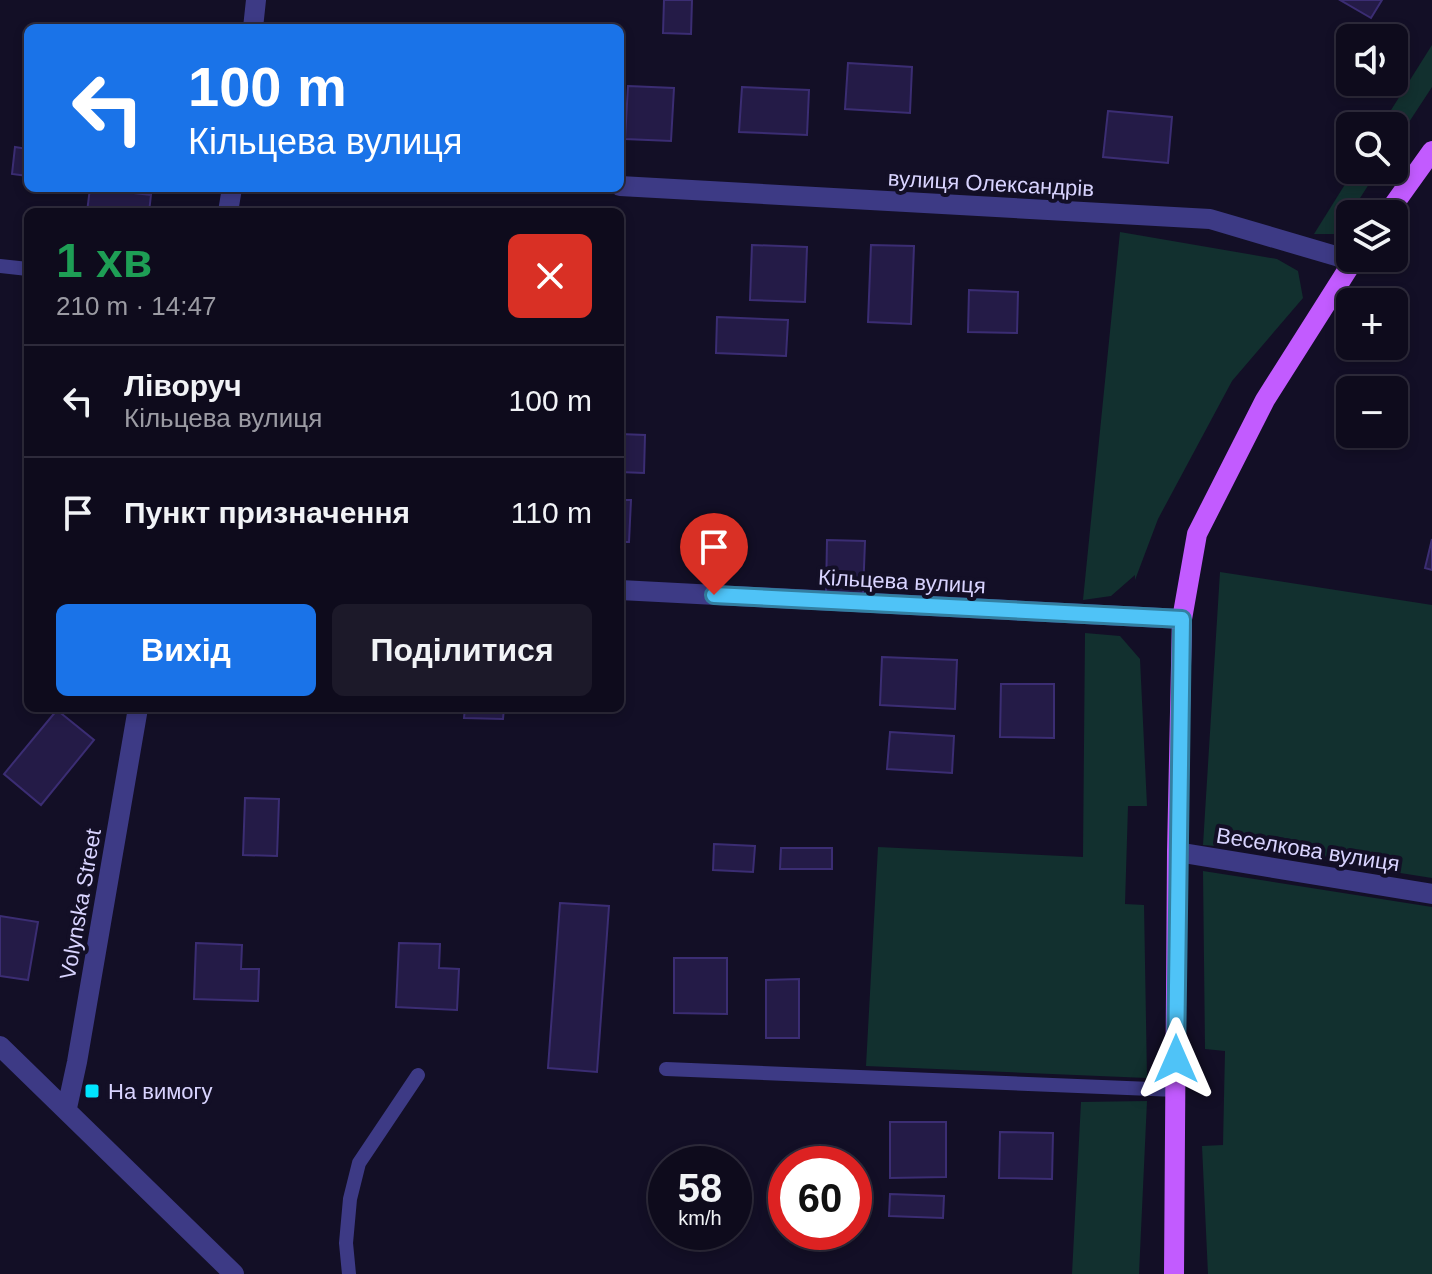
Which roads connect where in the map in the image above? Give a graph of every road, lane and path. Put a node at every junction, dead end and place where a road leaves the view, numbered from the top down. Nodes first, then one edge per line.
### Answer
1 (256, 0) edge
2 (253, 24) edge
3 (1432, 151) edge
4 (624, 186) edge
5 (1397, 200) edge
6 (1336, 255) edge
7 (0, 266) edge
8 (24, 269) edge
9 (1346, 272) edge
10 (624, 590) edge
11 (1182, 619) junction
12 (137, 712) edge
13 (1177, 852) junction
14 (1432, 894) edge
15 (0, 1046) edge
16 (666, 1069) dead end
17 (418, 1075) dead end
18 (1176, 1090) junction
19 (67, 1108) junction
20 (234, 1274) edge
21 (349, 1274) edge
22 (1174, 1274) edge

1 - 2 street
3 - 5 main road
4 - 6 street, вулиця Олександрів
7 - 8 lane
9 - 11 main road
10 - 11 street, Кільцева вулиця
11 - 13 main road
12 - 19 street, Volynska Street
13 - 14 street, Веселкова вулиця
13 - 18 main road
15 - 19 street
16 - 18 lane
17 - 21 lane
18 - 22 main road
19 - 20 street

